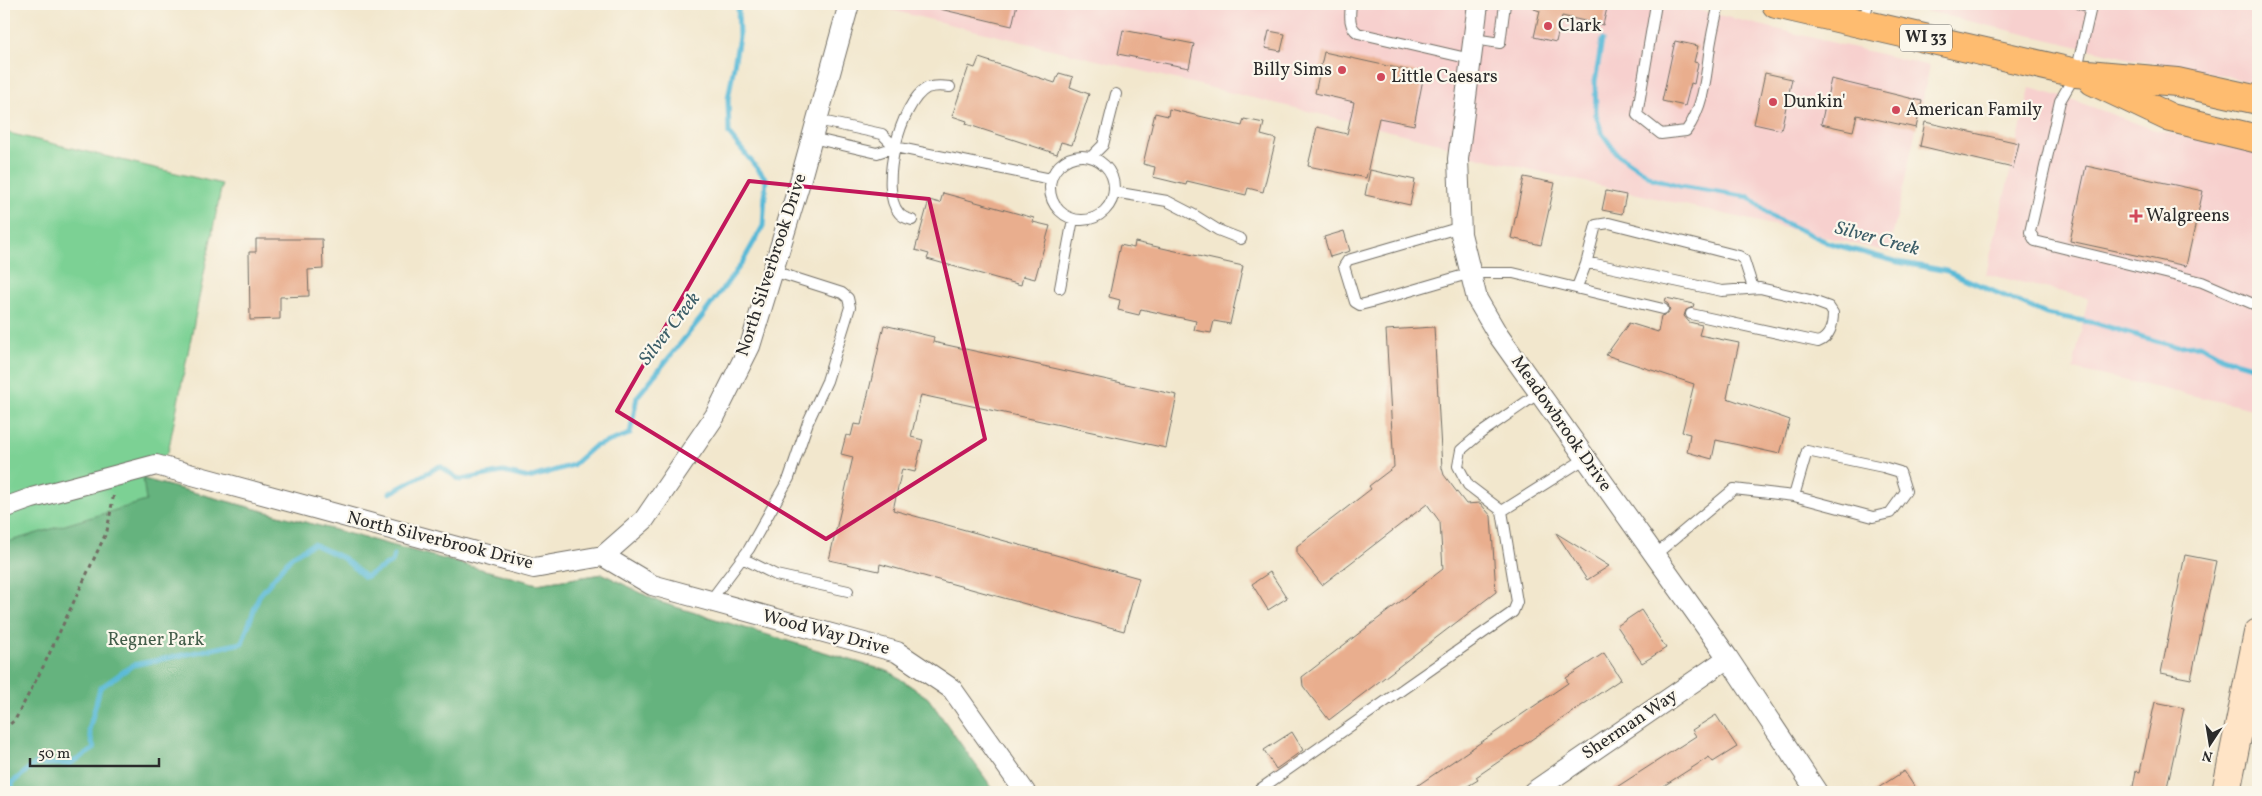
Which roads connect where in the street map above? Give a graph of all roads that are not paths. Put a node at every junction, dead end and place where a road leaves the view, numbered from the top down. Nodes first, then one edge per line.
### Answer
1 (849, 4) edge
2 (1351, 4) edge
3 (1478, 4) edge
4 (1506, 4) edge
5 (1656, 4) edge
6 (1719, 4) edge
7 (1776, 4) edge
8 (2080, 4) edge
9 (1865, 14) edge
10 (1473, 49) junction
11 (2076, 73) junction
12 (950, 88) dead end
13 (1116, 94) dead end
14 (2258, 100) edge
15 (814, 129) junction
16 (2258, 139) edge
17 (895, 147) junction
18 (1092, 157) junction
19 (1051, 179) junction
20 (1114, 192) junction
21 (1073, 219) junction
22 (912, 220) dead end
23 (1461, 227) junction
24 (1241, 239) dead end
25 (1586, 264) junction
26 (772, 271) junction
27 (1470, 273) junction
28 (1577, 287) junction
29 (1060, 288) dead end
30 (1753, 288) junction
31 (2258, 306) edge
32 (1663, 308) dead end
33 (1691, 314) dead end
34 (1539, 393) junction
35 (1586, 458) junction
36 (1794, 496) junction
37 (4, 508) edge
38 (1502, 511) junction
39 (1655, 555) junction
40 (603, 556) junction
41 (742, 558) junction
42 (848, 590) dead end
43 (710, 601) junction
44 (2258, 633) edge
45 (1728, 658) junction
46 (1025, 792) edge
47 (1256, 792) edge
48 (1533, 792) edge
49 (1818, 792) edge
50 (2226, 792) edge

1 - 15 street, North Silverbrook Drive
2 - 10 lane
3 - 10 street, Meadowbrook Drive
4 - 10 lane
5 - 6 lane
7 - 9 main road, WI 33
8 - 11 lane
9 - 11 main road, WI 33
10 - 23 street, Meadowbrook Drive
11 - 14 main road, WI 33
11 - 16 main road, WI 33
11 - 31 lane
12 - 17 lane
13 - 18 lane
15 - 17 lane
15 - 17 lane
15 - 26 street, North Silverbrook Drive
17 - 19 lane
17 - 22 lane
18 - 19 lane
18 - 20 lane
19 - 21 lane
20 - 21 lane
20 - 24 lane
21 - 29 lane
23 - 27 street, Meadowbrook Drive
23 - 27 lane
25 - 28 lane
25 - 30 lane
25 - 30 lane
26 - 40 street, North Silverbrook Drive
26 - 41 lane
27 - 28 lane
27 - 34 street, Meadowbrook Drive
28 - 32 lane
30 - 33 lane
34 - 35 street, Meadowbrook Drive
34 - 38 lane
35 - 38 lane
35 - 39 street, Meadowbrook Drive
36 - 36 lane
36 - 39 lane
37 - 40 street, North Silverbrook Drive
38 - 47 lane
39 - 45 street, Meadowbrook Drive
40 - 43 street, Wood Way Drive
41 - 42 lane
41 - 43 lane
43 - 46 street, Wood Way Drive
44 - 50 street
45 - 48 street, Sherman Way
45 - 49 street, Meadowbrook Drive

